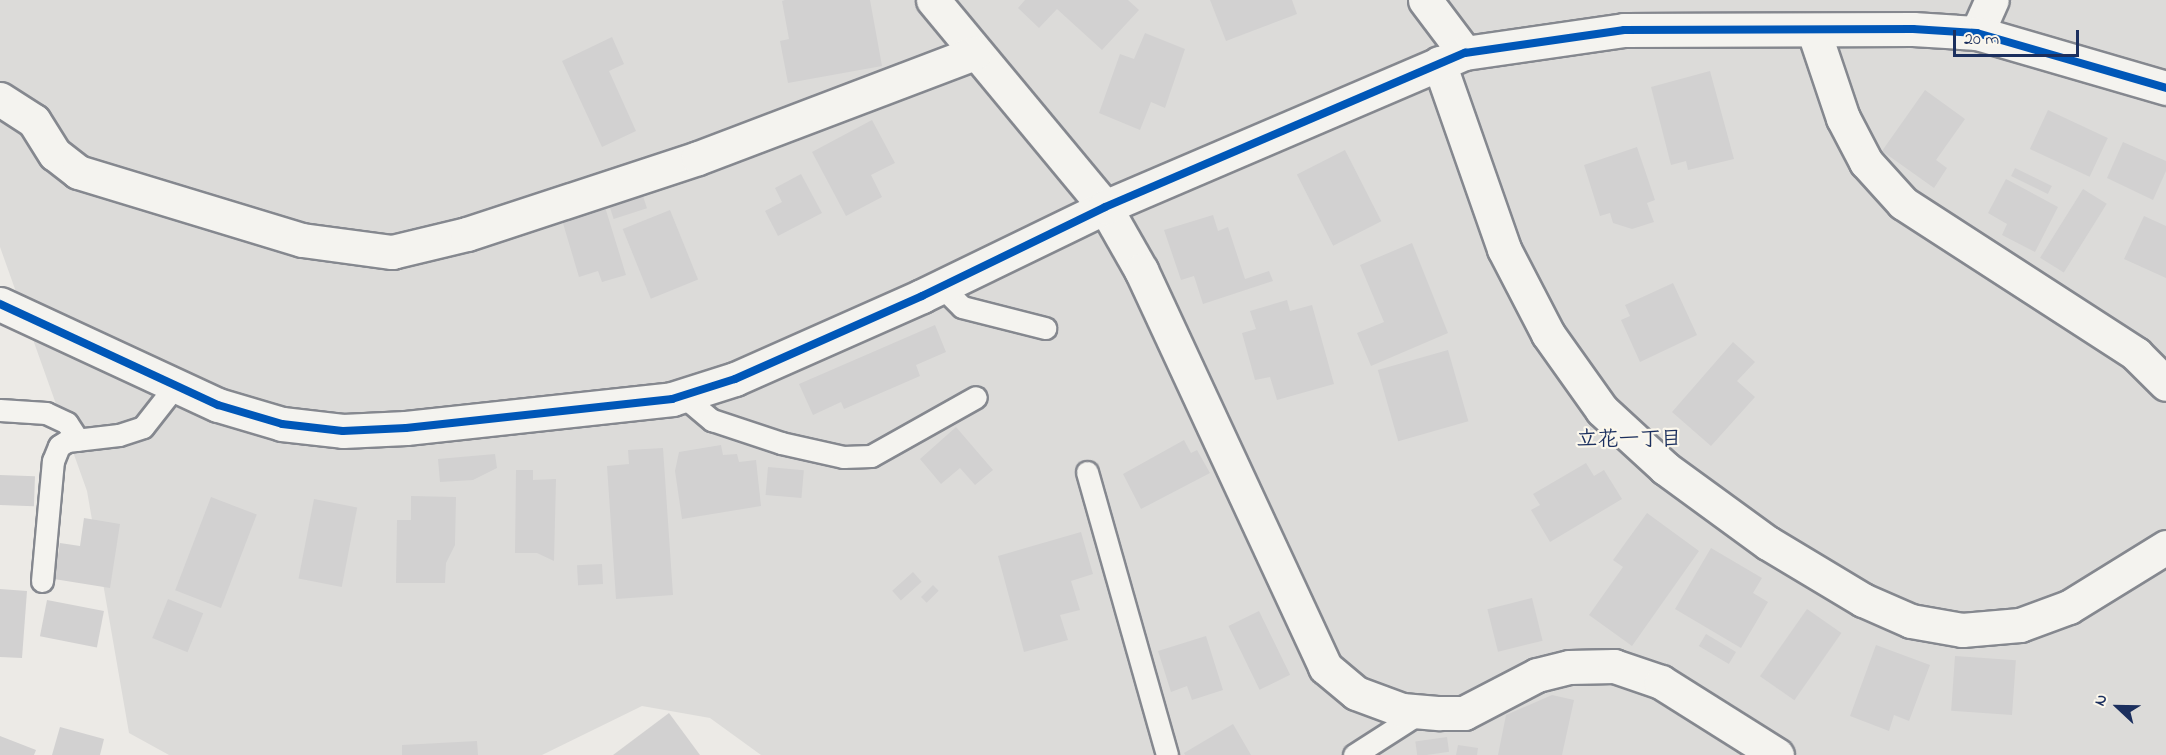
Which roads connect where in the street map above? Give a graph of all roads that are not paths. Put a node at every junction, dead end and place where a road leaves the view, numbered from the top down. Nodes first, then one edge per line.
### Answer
1 (933, 0) edge
2 (1425, 0) edge
3 (1992, 0) edge
4 (1814, 32) junction
5 (1977, 33) junction
6 (975, 53) junction
7 (1452, 58) junction
8 (2166, 88) edge
9 (0, 99) edge
10 (1105, 207) junction
11 (942, 287) junction
12 (0, 303) edge
13 (1045, 328) dead end
14 (2166, 384) edge
15 (176, 385) junction
16 (683, 396) junction
17 (976, 397) dead end
18 (0, 410) edge
19 (78, 440) junction
20 (1087, 472) dead end
21 (2166, 547) edge
22 (42, 581) dead end
23 (1421, 712) junction
24 (1167, 755) edge
25 (1354, 755) edge
26 (1777, 755) edge

1 - 6 street
2 - 7 street
3 - 5 street
4 - 5 street
4 - 7 street
4 - 14 street
5 - 8 street
6 - 9 street
6 - 10 street
7 - 10 street
7 - 21 street
10 - 11 street
10 - 23 street
11 - 13 lane
11 - 16 street
12 - 15 street
15 - 16 street
15 - 19 lane
16 - 17 lane
18 - 19 lane
19 - 22 lane
20 - 24 lane
23 - 25 lane
23 - 26 street

